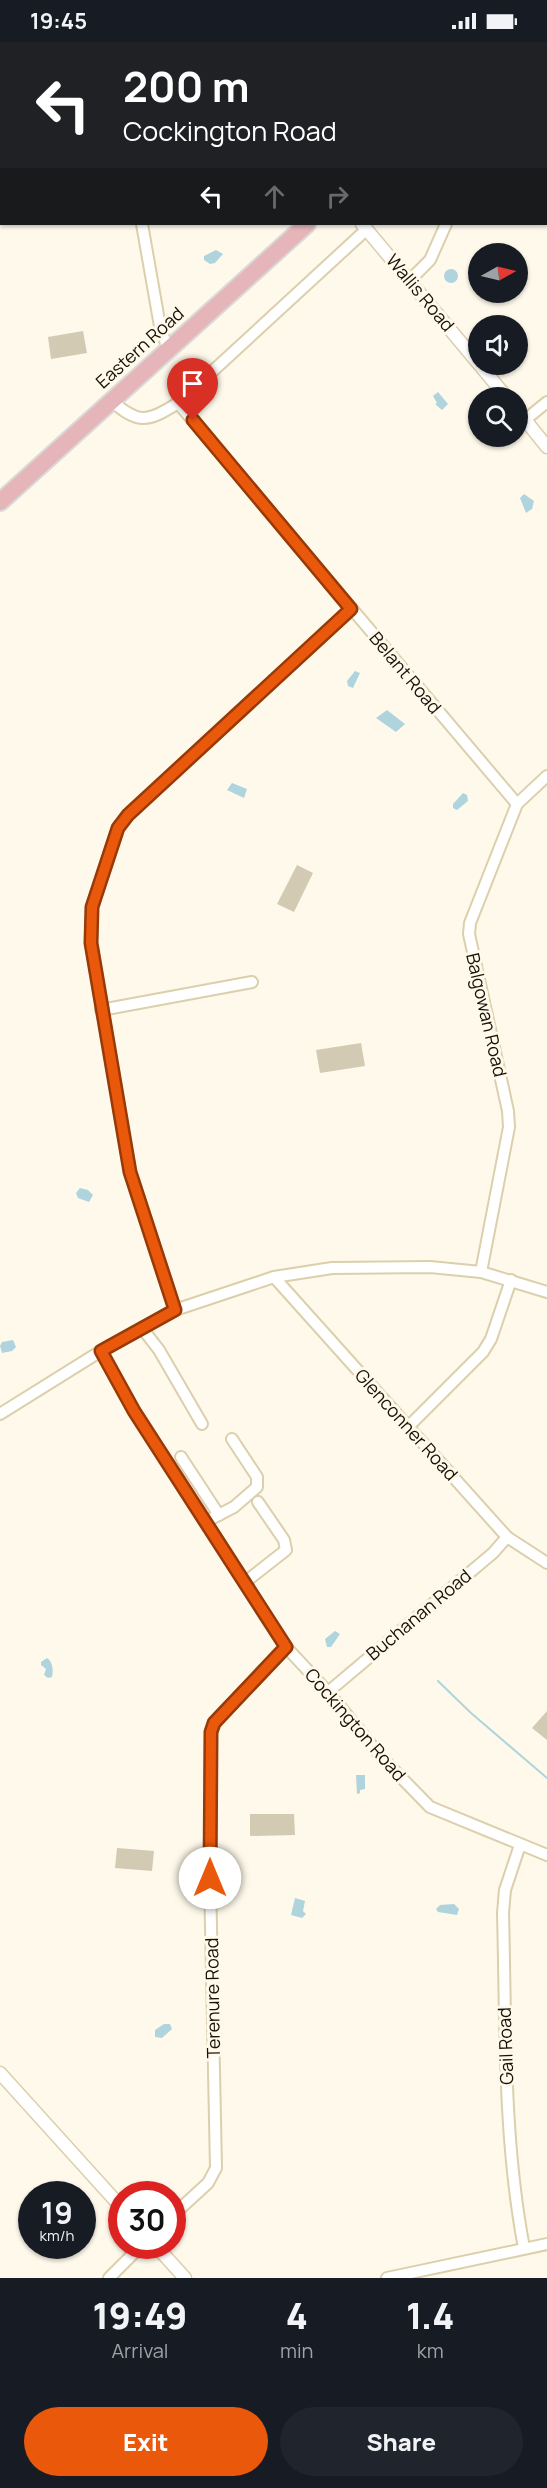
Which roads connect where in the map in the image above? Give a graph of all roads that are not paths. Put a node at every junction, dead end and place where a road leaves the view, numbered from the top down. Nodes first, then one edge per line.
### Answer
1 (142, 225) edge
2 (306, 225) edge
3 (446, 225) edge
4 (364, 226) edge
5 (410, 280) junction
6 (169, 349) junction
7 (468, 351) edge
8 (488, 375) edge
9 (498, 387) edge
10 (111, 400) junction
11 (547, 402) edge
12 (178, 403) junction
13 (528, 412) edge
14 (528, 424) edge
15 (547, 447) edge
16 (0, 502) edge
17 (351, 609) junction
18 (547, 776) edge
19 (517, 804) junction
20 (252, 982) dead end
21 (101, 1010) junction
22 (481, 1272) junction
23 (274, 1277) junction
24 (511, 1280) junction
25 (547, 1292) edge
26 (175, 1310) junction
27 (142, 1328) junction
28 (101, 1351) junction
29 (0, 1414) edge
30 (202, 1424) dead end
31 (408, 1427) junction
32 (232, 1439) dead end
33 (181, 1456) dead end
34 (258, 1502) dead end
35 (219, 1515) junction
36 (205, 1522) junction
37 (507, 1537) junction
38 (547, 1563) edge
39 (244, 1583) junction
40 (286, 1647) junction
41 (328, 1692) junction
42 (520, 1845) junction
43 (547, 1855) edge
44 (0, 2073) edge
45 (108, 2193) edge
46 (186, 2203) edge
47 (547, 2244) edge
48 (524, 2248) junction
49 (128, 2259) edge
50 (168, 2259) edge
51 (109, 2278) edge
52 (185, 2278) edge
53 (387, 2278) edge

1 - 6 street
2 - 6 main road, Eastern Road
3 - 5 street
4 - 5 street, Wallis Road
4 - 12 street
5 - 7 street, Wallis Road
6 - 10 main road, Eastern Road
8 - 9 street, Wallis Road
10 - 12 street
10 - 16 main road, Eastern Road
11 - 13 street
12 - 17 street, Belant Road
14 - 15 street
17 - 19 street, Belant Road
17 - 21 street
18 - 19 street, Balgowan Road
19 - 22 street, Balgowan Road
20 - 21 street
21 - 26 street
22 - 23 street
22 - 24 street
23 - 26 street
23 - 31 street, Glenconner Road
24 - 25 street
24 - 31 street
26 - 27 street
27 - 28 street
27 - 30 street
28 - 29 street
28 - 36 street, Cockington Road
31 - 37 street, Glenconner Road
32 - 35 street
33 - 35 street
34 - 39 street
35 - 36 street
36 - 39 street, Cockington Road
37 - 38 street, Glenconner Road
37 - 41 street, Buchanan Road
39 - 40 street, Cockington Road
40 - 41 street, Cockington Road
40 - 46 street, Terenure Road
41 - 42 street, Cockington Road
42 - 43 street, Cockington Road
42 - 48 street, Gail Road
44 - 45 street
47 - 48 street
48 - 53 street
49 - 51 street
50 - 52 street

